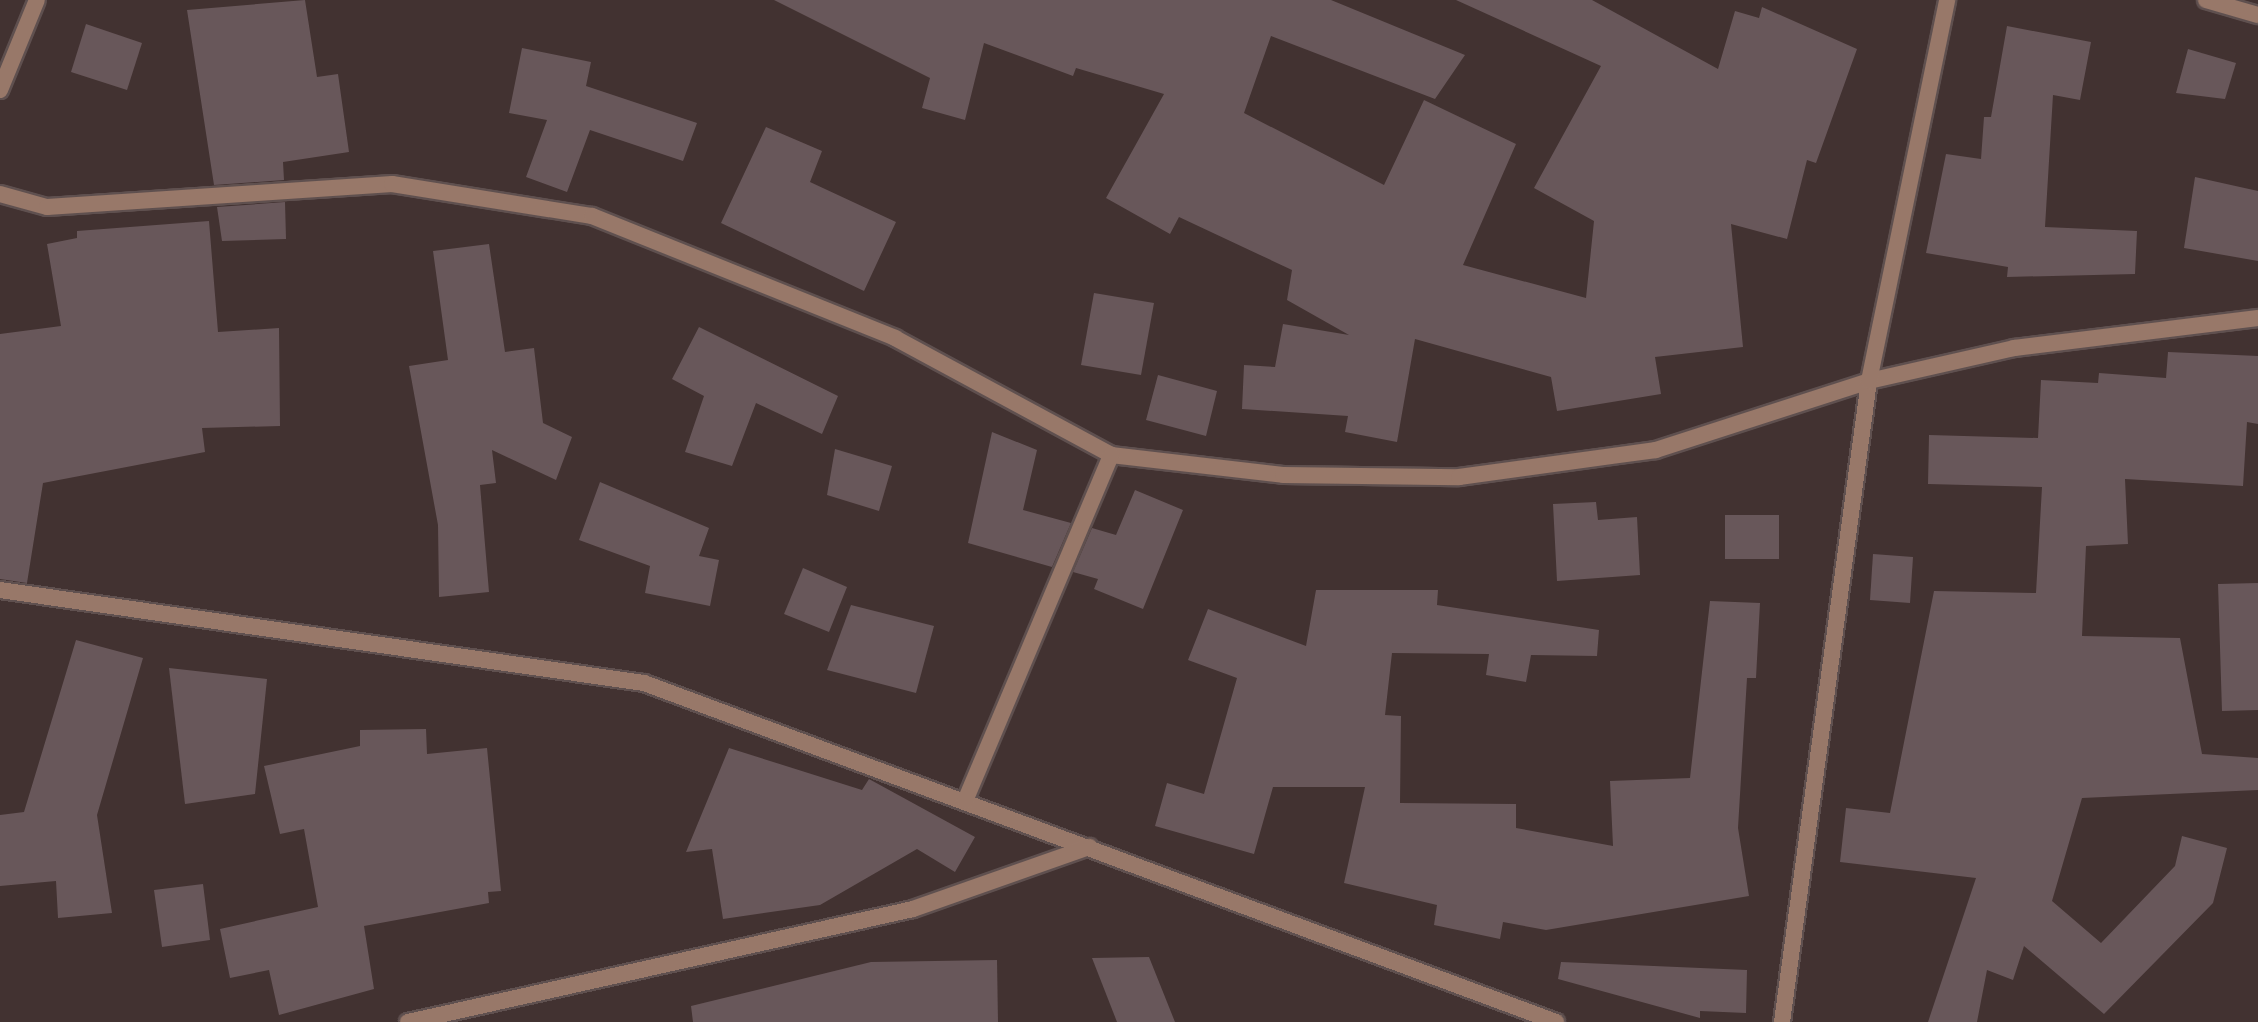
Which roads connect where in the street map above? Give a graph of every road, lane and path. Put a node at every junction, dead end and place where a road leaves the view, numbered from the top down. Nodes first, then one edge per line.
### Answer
1 (37, 0) edge
2 (1947, 0) edge
3 (2206, 0) edge
4 (2258, 15) edge
5 (0, 90) edge
6 (0, 194) edge
7 (2258, 318) edge
8 (1869, 381) junction
9 (1111, 455) junction
10 (0, 590) edge
11 (965, 801) junction
12 (1089, 847) junction
13 (408, 1022) edge
14 (1556, 1022) edge
15 (1782, 1022) edge

1 - 5 street
2 - 8 street
3 - 4 street
6 - 9 street
7 - 8 street
8 - 9 street
8 - 15 street
9 - 11 street
10 - 11 street
11 - 12 street
12 - 13 street
12 - 14 street

